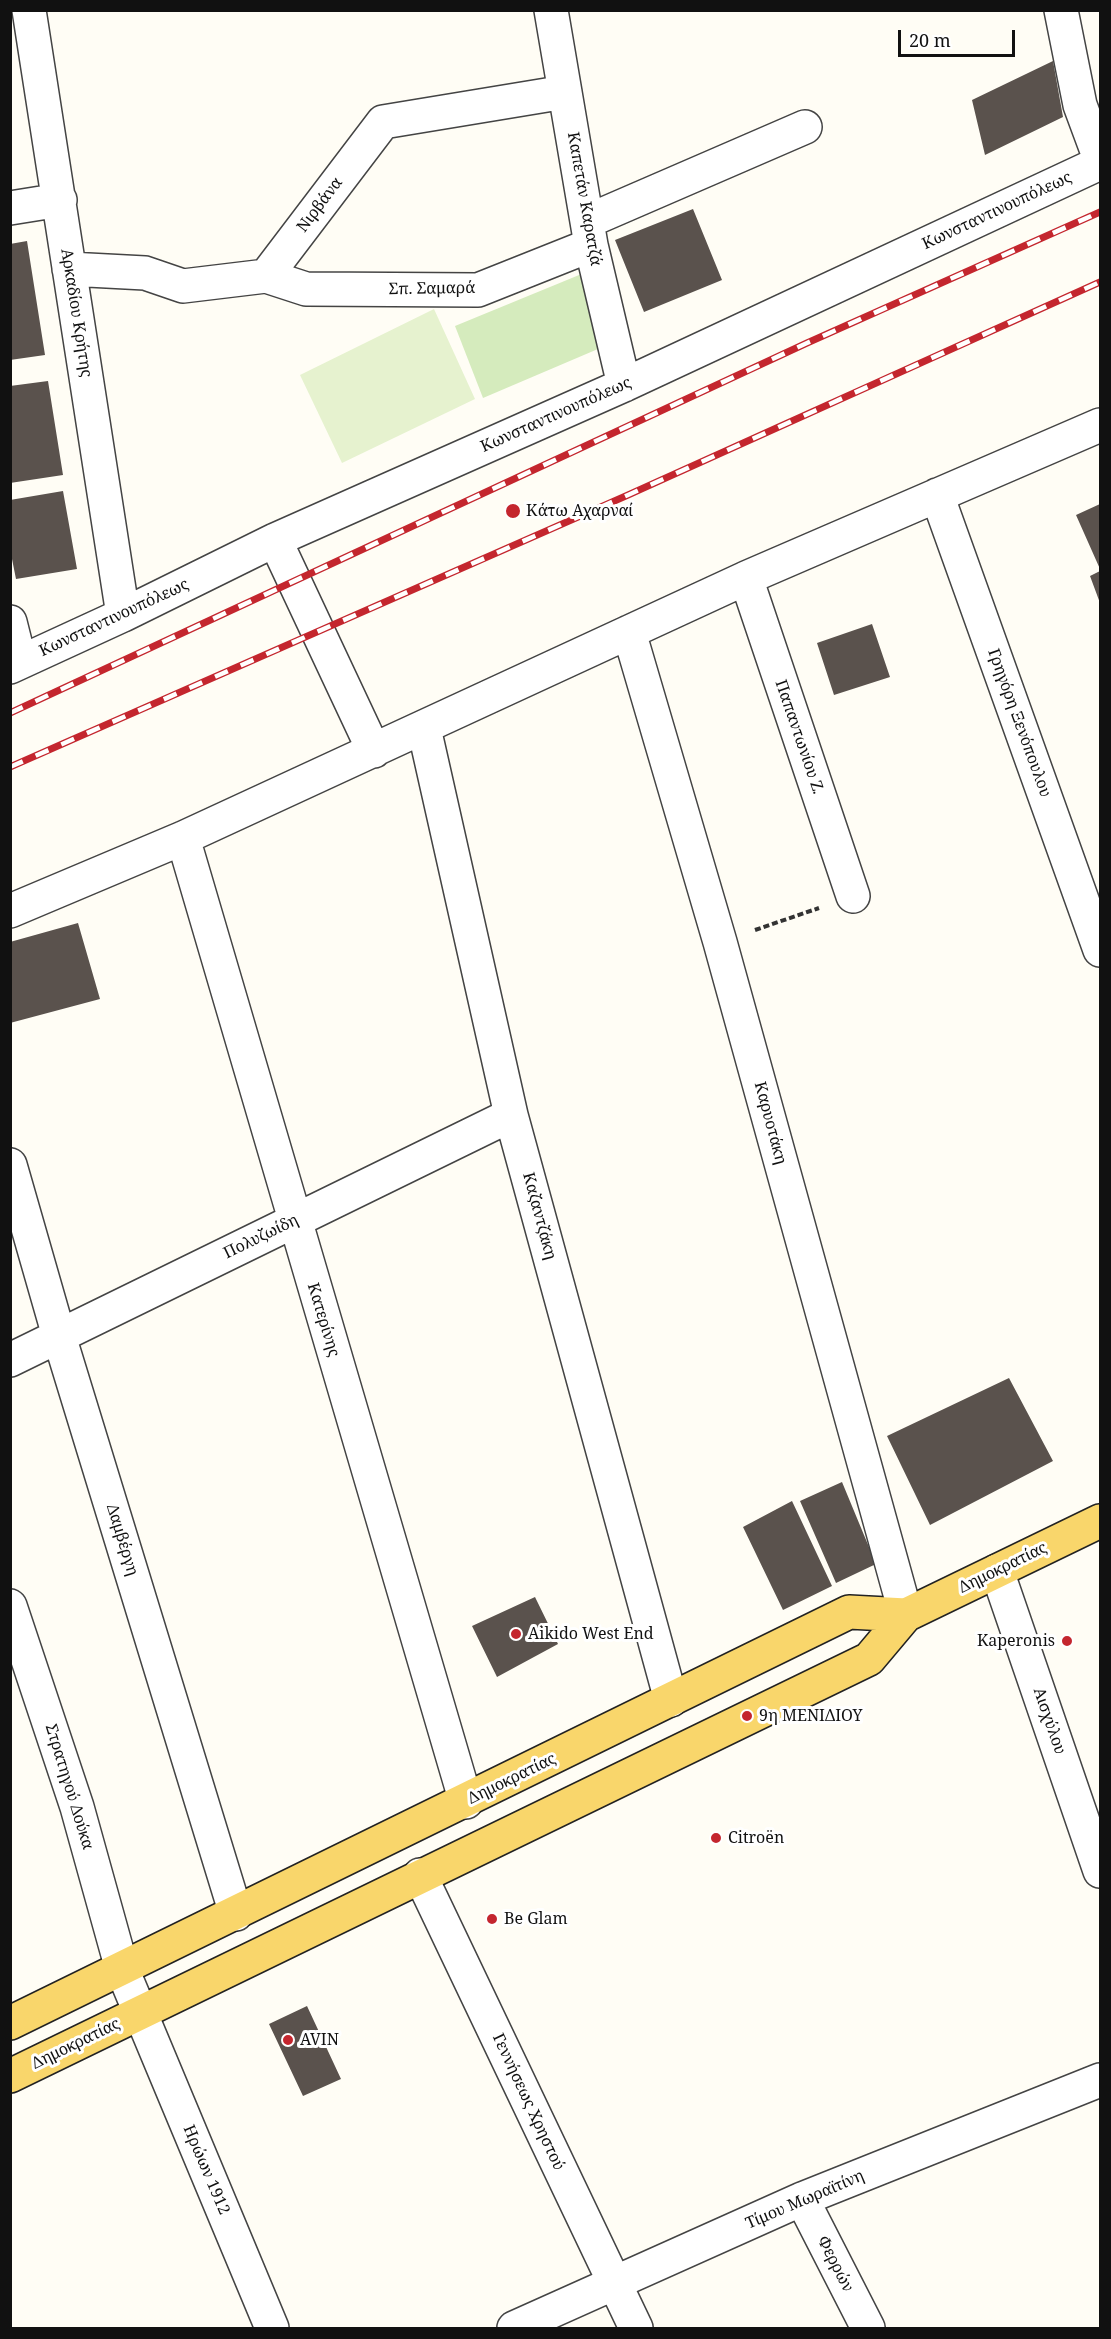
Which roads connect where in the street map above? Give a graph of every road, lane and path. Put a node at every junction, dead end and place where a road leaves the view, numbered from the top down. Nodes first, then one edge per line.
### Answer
1 (29, 10) edge
2 (551, 10) edge
3 (1060, 10) edge
4 (565, 92) junction
5 (805, 127) dead end
6 (1101, 161) edge
7 (60, 200) junction
8 (10, 208) edge
9 (590, 233) junction
10 (69, 269) junction
11 (266, 276) junction
12 (624, 385) junction
13 (1101, 425) edge
14 (937, 495) junction
15 (275, 540) junction
16 (746, 578) junction
17 (123, 615) junction
18 (10, 622) edge
19 (629, 632) junction
20 (15, 664) edge
21 (424, 728) junction
22 (374, 751) junction
23 (183, 838) junction
24 (853, 896) joint
25 (10, 911) edge
26 (720, 942) junction
27 (1101, 950) edge
28 (511, 1115) junction
29 (10, 1166) edge
30 (294, 1221) junction
31 (59, 1336) junction
32 (10, 1360) edge
33 (1101, 1521) edge
34 (997, 1571) junction
35 (10, 1606) edge
36 (906, 1615) junction
37 (671, 1700) junction
38 (466, 1802) junction
39 (1101, 1871) edge
40 (420, 1875) junction
41 (236, 1914) junction
42 (122, 1969) junction
43 (141, 2012) junction
44 (11, 2020) edge
45 (10, 2076) edge
46 (1101, 2080) edge
47 (802, 2199) junction
48 (614, 2284) junction
49 (272, 2328) edge
50 (514, 2328) edge
51 (636, 2328) edge
52 (868, 2328) edge

1 - 7 street, Αρκαδίου Κρήτης
2 - 4 street, Καπετάν Καρατζά
3 - 6 street
4 - 9 street, Καπετάν Καρατζά
4 - 11 street, Νιρβάνα
5 - 9 street, Σπ. Σαμαρά
6 - 12 street, Κωνσταντινουπόλεως
7 - 8 street
7 - 10 street, Αρκαδίου Κρήτης
9 - 11 street, Σπ. Σαμαρά
9 - 12 street, Καπετάν Καρατζά
10 - 11 street
10 - 17 street, Αρκαδίου Κρήτης
12 - 15 street, Κωνσταντινουπόλεως
13 - 14 street
14 - 16 street
14 - 27 street, Γρηγόρη Ξενόπουλου
15 - 17 street, Κωνσταντινουπόλεως
15 - 22 street
16 - 19 street
16 - 24 street, Παπαντωνίου Ζ.
17 - 20 street, Κωνσταντινουπόλεως
18 - 20 street
19 - 21 street
19 - 26 street, Καρυοτάκη
21 - 22 street
21 - 28 street, Καζαντζάκη
22 - 23 street
23 - 25 street
23 - 30 street, Κατερίνης
24 - 26 path
26 - 36 street, Καρυοτάκη
28 - 30 street, Πολυζωίδη
28 - 37 street, Καζαντζάκη
29 - 31 street, Δαμβέργη
30 - 31 street, Πολυζωίδη
30 - 38 street, Κατερίνης
31 - 32 street, Πολυζωίδη
31 - 41 street, Δαμβέργη
33 - 34 main road, Δημοκρατίας
34 - 36 main road, Δημοκρατίας
34 - 39 street, Αισχύλου
35 - 42 street, Στρατηγού Δούκα
36 - 37 main road, Δημοκρατίας
36 - 40 main road, Δημοκρατίας
37 - 38 main road, Δημοκρατίας
38 - 41 main road, Δημοκρατίας
40 - 43 main road, Δημοκρατίας
40 - 48 street, Γεννήσεως Χρηστού
41 - 42 main road, Δημοκρατίας
42 - 43 street, Δημοκρατίας
42 - 44 main road, Δημοκρατίας
43 - 45 main road, Δημοκρατίας
43 - 49 street, Ηρώων 1912
46 - 47 street, Τίμου Μωραϊτίνη
47 - 48 street, Τίμου Μωραϊτίνη
47 - 52 street, Φερρών
48 - 50 street, Τίμου Μωραϊτίνη
48 - 51 street, Γεννήσεως Χρηστού

